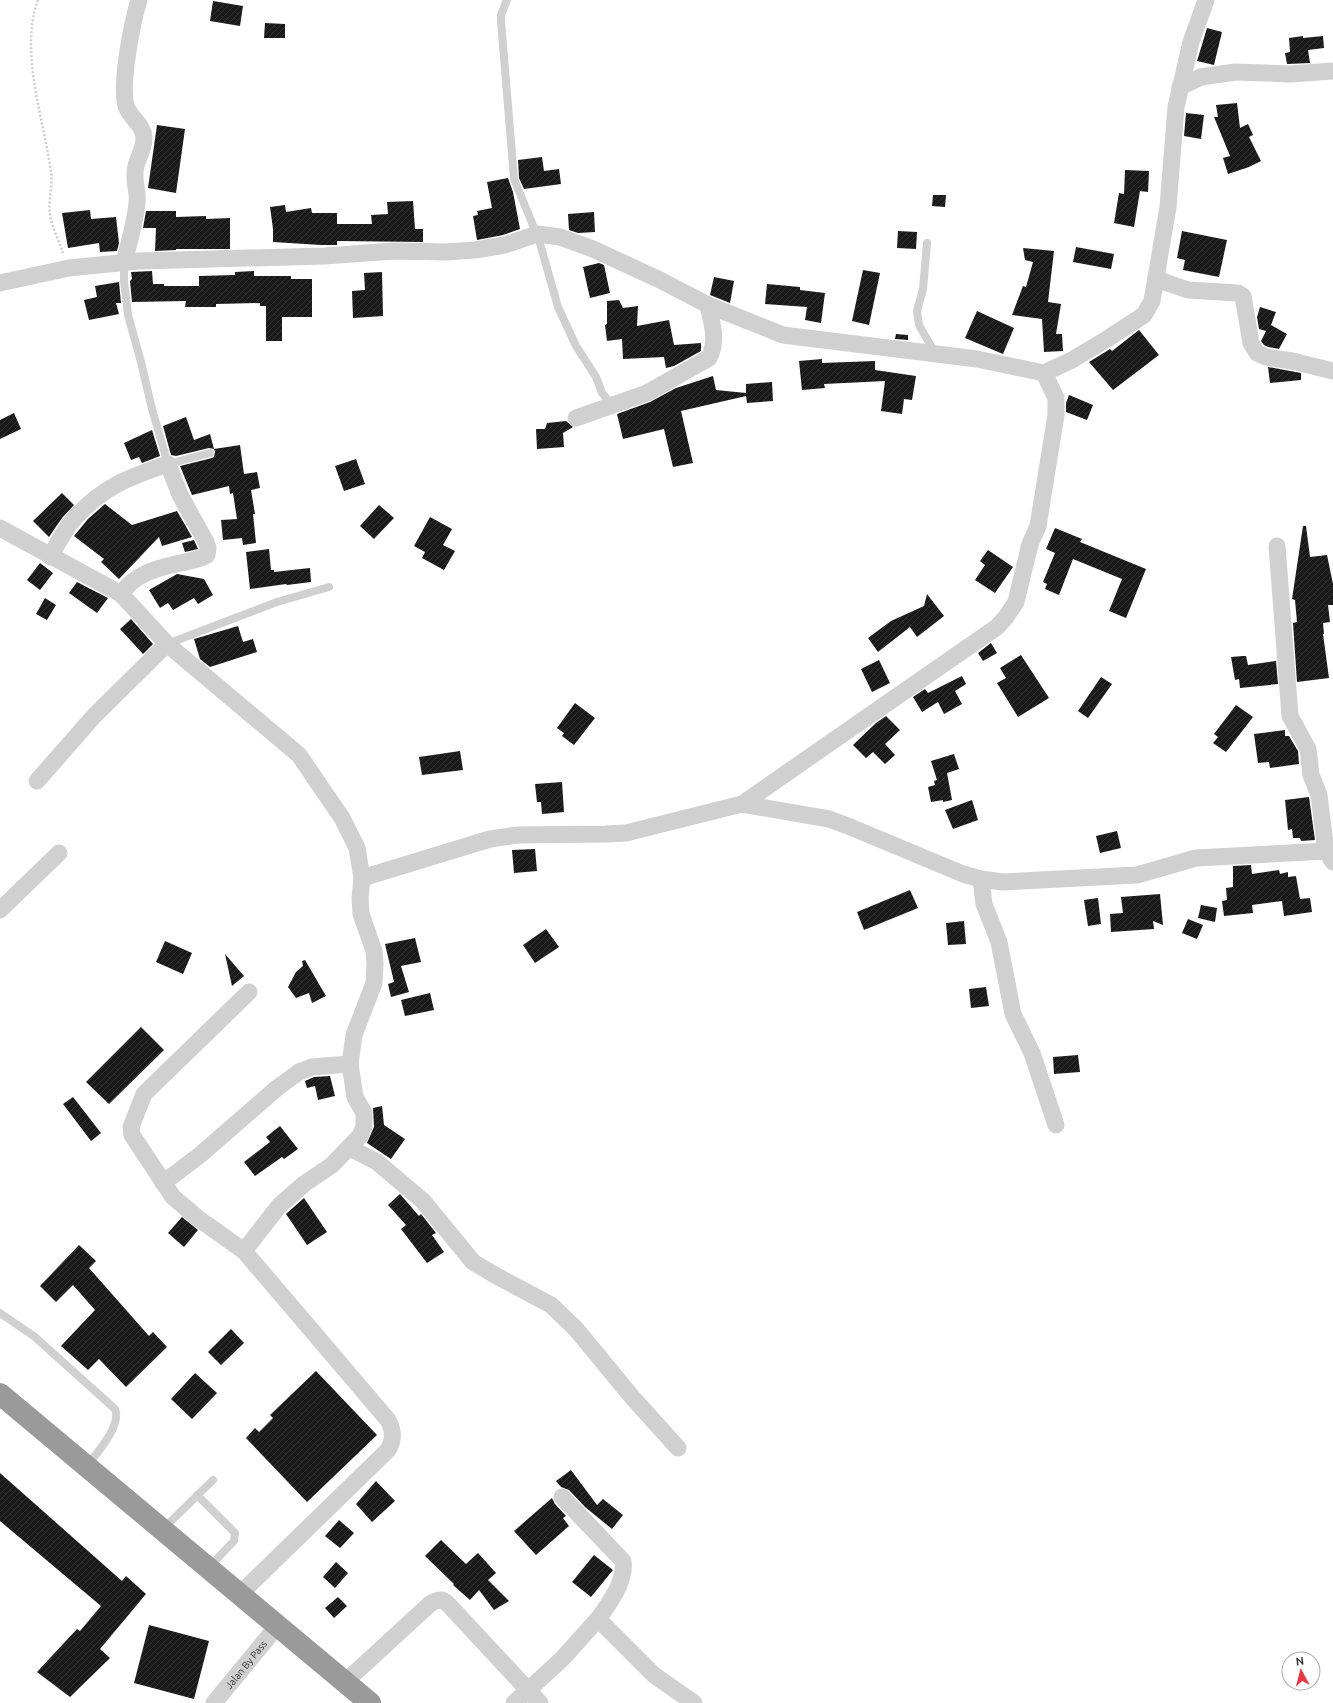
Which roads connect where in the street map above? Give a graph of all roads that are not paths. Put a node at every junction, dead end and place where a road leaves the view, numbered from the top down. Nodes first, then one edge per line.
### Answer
1 (138, 0) edge
2 (507, 0) edge
3 (1206, 0) edge
4 (1333, 71) edge
5 (1180, 86) junction
6 (537, 234) junction
7 (927, 243) dead end
8 (124, 262) junction
9 (1156, 278) junction
10 (0, 283) edge
11 (708, 305) junction
12 (935, 353) junction
13 (1333, 371) edge
14 (1044, 373) junction
15 (612, 405) junction
16 (576, 418) dead end
17 (210, 453) dead end
18 (168, 464) junction
19 (0, 528) edge
20 (1277, 546) dead end
21 (50, 557) junction
22 (329, 587) dead end
23 (121, 594) junction
24 (167, 644) junction
25 (37, 781) dead end
26 (742, 804) junction
27 (59, 853) dead end
28 (1330, 857) edge
29 (362, 878) junction
30 (981, 879) junction
31 (0, 910) edge
32 (249, 992) dead end
33 (350, 1064) junction
34 (1056, 1125) dead end
35 (350, 1148) junction
36 (163, 1183) junction
37 (244, 1251) junction
38 (0, 1313) edge
39 (0, 1394) edge
40 (678, 1448) dead end
41 (87, 1466) junction
42 (213, 1480) dead end
43 (197, 1495) junction
44 (562, 1497) dead end
45 (162, 1530) junction
46 (208, 1568) junction
47 (239, 1595) junction
48 (598, 1619) junction
49 (278, 1625) junction
50 (345, 1682) junction
51 (528, 1690) junction
52 (214, 1703) edge
53 (370, 1703) edge
54 (514, 1703) edge
55 (540, 1703) edge
56 (694, 1703) edge

1 - 8 street
2 - 6 lane
3 - 5 street
4 - 5 street
5 - 9 street
6 - 8 street
6 - 11 street
6 - 15 lane
7 - 12 lane
8 - 10 street
8 - 18 lane
9 - 13 street
9 - 14 street
11 - 12 street
11 - 15 street
12 - 14 street
14 - 26 street
15 - 16 street
17 - 18 lane
18 - 21 street
18 - 23 street
19 - 21 street
20 - 28 street
21 - 23 street
22 - 24 lane
23 - 24 street
24 - 25 street
24 - 29 street
26 - 29 street
26 - 30 street
27 - 31 street
28 - 30 street
29 - 33 street
30 - 34 street
32 - 36 street
33 - 35 street
33 - 36 street
35 - 37 street
35 - 40 street
36 - 37 street
37 - 47 street
38 - 41 lane
39 - 41 highway
41 - 45 highway
42 - 43 lane
43 - 45 lane
43 - 46 lane
44 - 48 street
45 - 46 highway
46 - 47 highway
47 - 49 highway
48 - 51 street
48 - 56 street
49 - 50 highway
49 - 52 street, Jalan By Pass
50 - 51 street
50 - 53 highway
51 - 54 street
51 - 55 street

